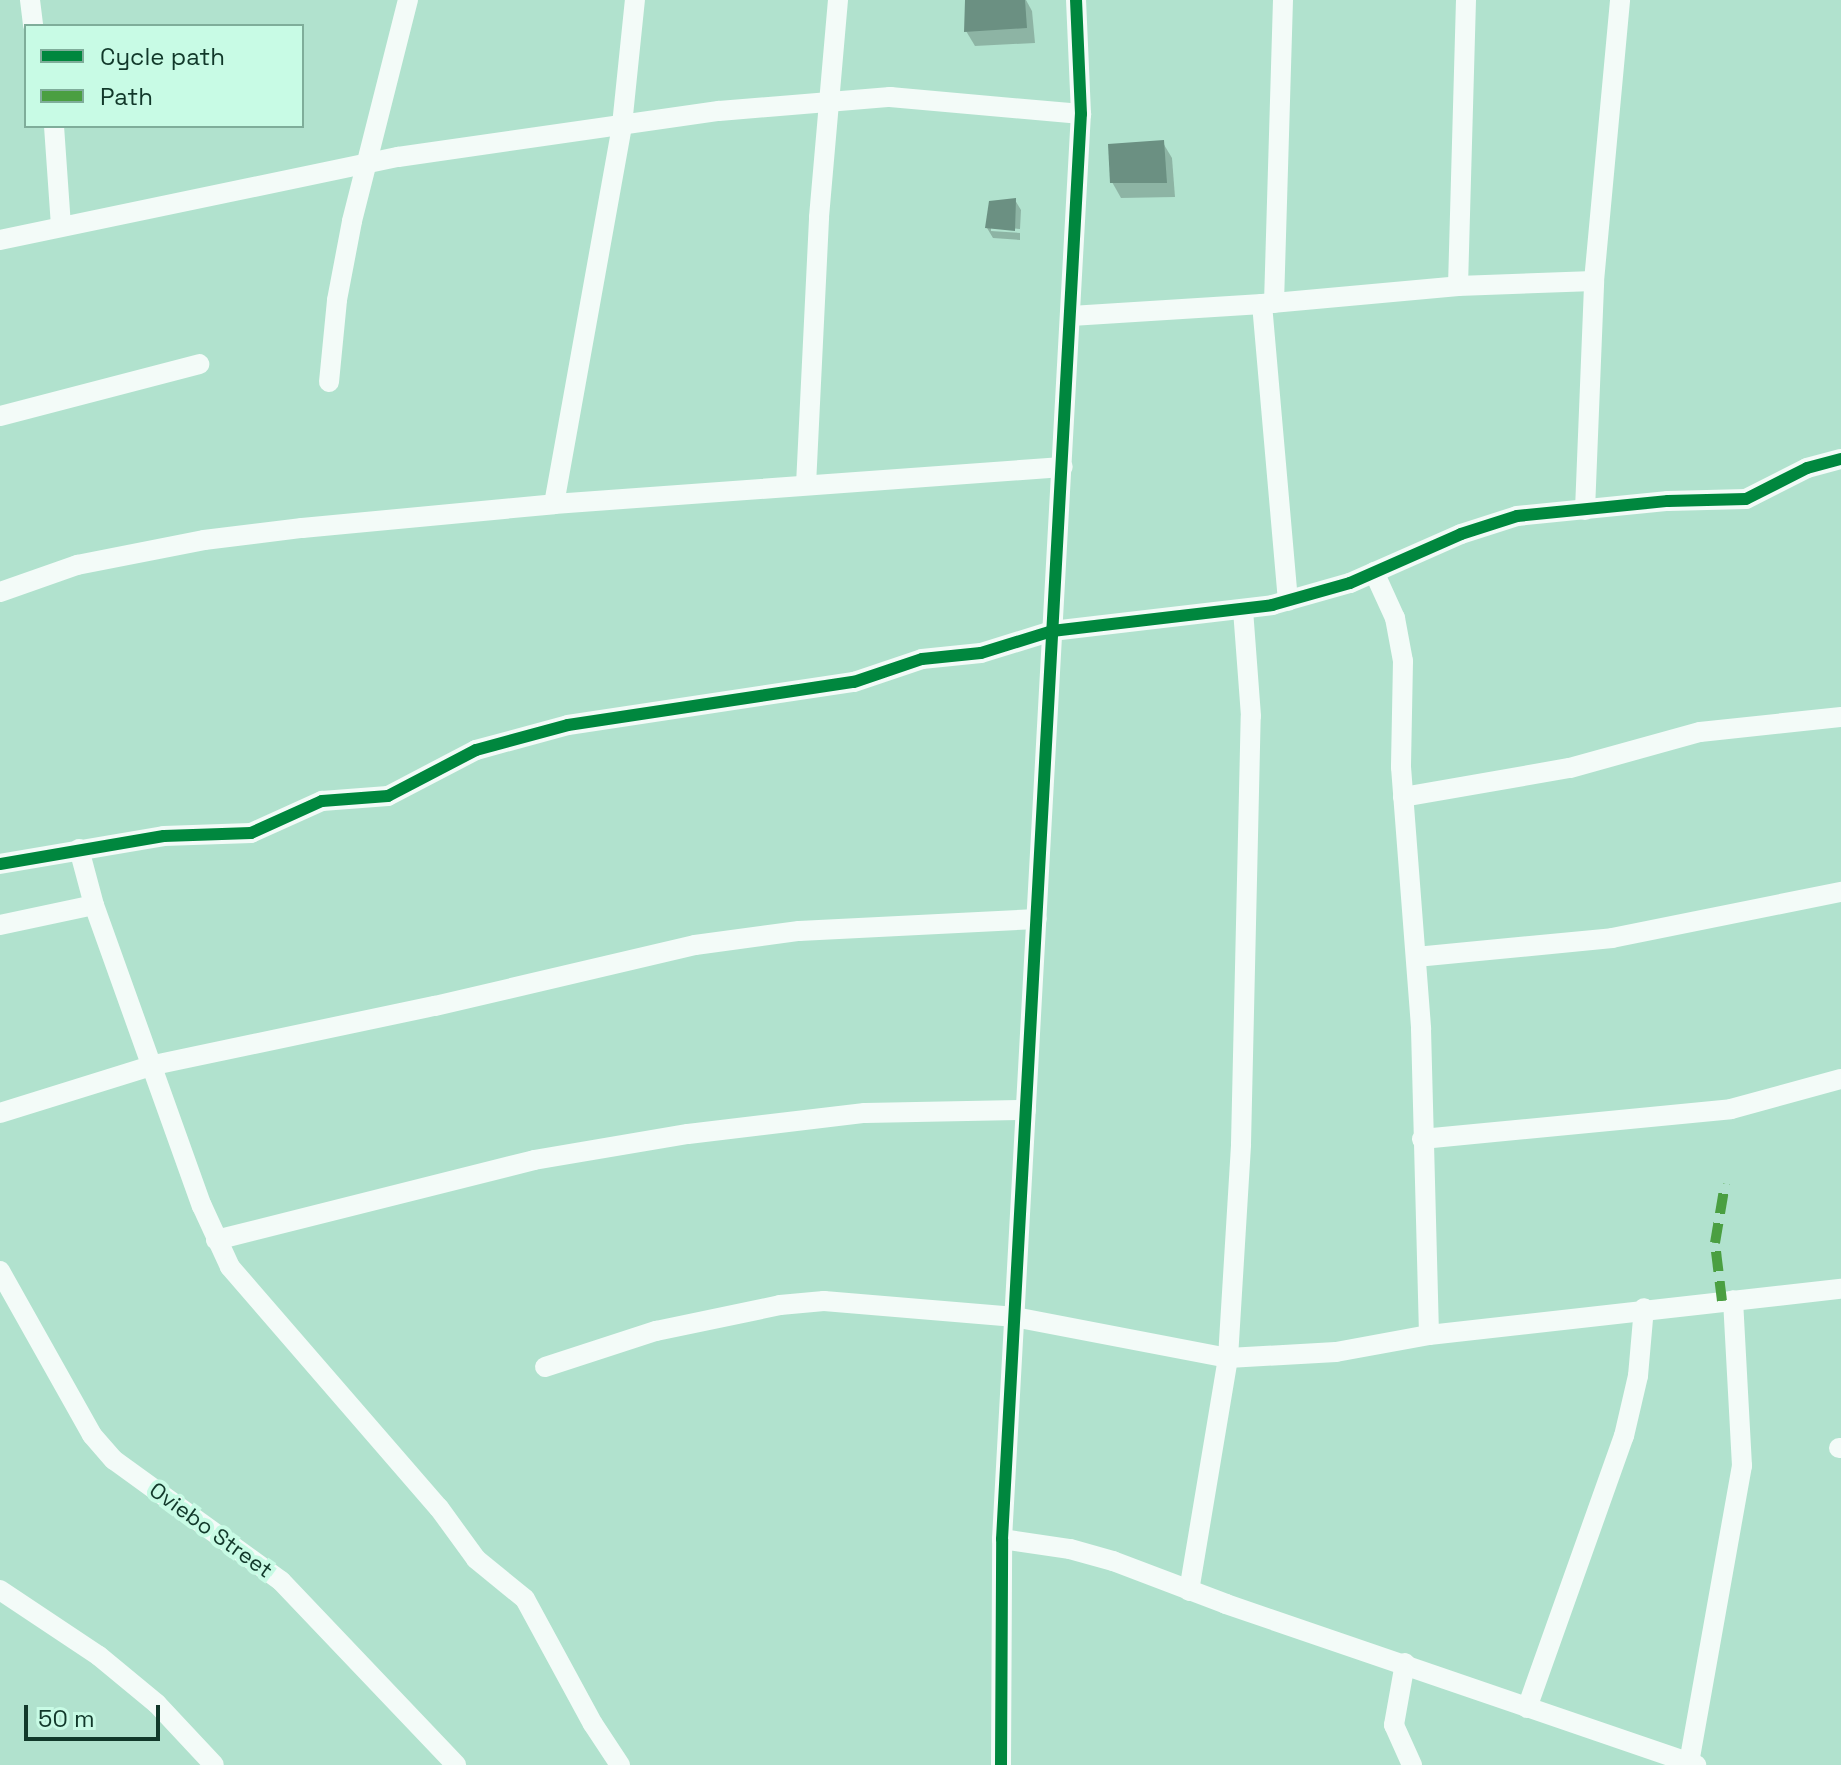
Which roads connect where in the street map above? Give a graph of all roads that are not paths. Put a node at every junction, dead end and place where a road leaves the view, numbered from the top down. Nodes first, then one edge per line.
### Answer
1 (30, 0) edge
2 (408, 0) edge
3 (635, 0) edge
4 (838, 0) edge
5 (1076, 0) edge
6 (1283, 0) edge
7 (1466, 0) edge
8 (1620, 0) edge
9 (33, 24) edge
10 (830, 102) junction
11 (1081, 114) junction
12 (622, 125) junction
13 (54, 128) edge
14 (366, 164) junction
15 (61, 226) junction
16 (0, 240) edge
17 (1594, 281) junction
18 (1458, 286) junction
19 (1268, 304) junction
20 (1071, 316) junction
21 (199, 364) dead end
22 (329, 382) dead end
23 (0, 416) edge
24 (1841, 459) edge
25 (1063, 467) junction
26 (806, 485) junction
27 (554, 504) junction
28 (1585, 510) junction
29 (1374, 572) junction
30 (0, 592) edge
31 (1288, 601) junction
32 (1243, 610) junction
33 (1052, 631) junction
34 (1841, 717) edge
35 (1403, 797) junction
36 (79, 849) junction
37 (0, 864) edge
38 (1841, 892) edge
39 (94, 905) junction
40 (1037, 919) junction
41 (0, 925) edge
42 (1416, 957) junction
43 (154, 1065) junction
44 (1841, 1079) edge
45 (1026, 1110) junction
46 (0, 1113) edge
47 (1422, 1139) junction
48 (216, 1240) junction
49 (0, 1271) edge
50 (1841, 1289) edge
51 (1733, 1300) junction
52 (1644, 1308) junction
53 (1015, 1317) junction
54 (1429, 1335) junction
55 (1228, 1358) junction
56 (545, 1367) dead end
57 (1002, 1539) junction
58 (0, 1590) edge
59 (1189, 1591) junction
60 (1405, 1663) junction
61 (1527, 1708) junction
62 (1692, 1764) edge
63 (214, 1765) edge
64 (456, 1765) edge
65 (620, 1765) edge
66 (1001, 1765) edge
67 (1412, 1765) edge

1 - 9 street
2 - 14 street
3 - 12 street
4 - 10 street
5 - 11 street
6 - 19 street
7 - 18 street
8 - 17 street
10 - 11 street
10 - 12 street
10 - 26 street
11 - 20 street
12 - 14 street
12 - 27 street
13 - 15 street
14 - 15 street
14 - 22 street
15 - 16 street
17 - 18 street
17 - 28 street
18 - 19 street
19 - 20 street
19 - 31 street
20 - 25 street
21 - 23 street
24 - 28 street
25 - 26 street
25 - 33 street
26 - 27 street
27 - 30 street
28 - 29 street
29 - 31 street
29 - 35 street
31 - 32 street
32 - 33 street
32 - 55 street
33 - 36 street
33 - 40 street
34 - 35 street
35 - 42 street
36 - 37 street
36 - 39 street
38 - 42 street
39 - 41 street
39 - 43 street
40 - 43 street
40 - 45 street
42 - 47 street
43 - 46 street
43 - 48 street
44 - 47 street
45 - 48 street
45 - 53 street
47 - 54 street
48 - 65 street
49 - 64 street, Oviebo Street
50 - 51 street
51 - 52 street
51 - 62 street
52 - 54 street
52 - 61 street
53 - 55 street
53 - 56 street
53 - 57 street
54 - 55 street
55 - 59 street
57 - 59 street
57 - 66 street
58 - 63 street
59 - 60 street
60 - 61 street
60 - 67 street
61 - 62 street

